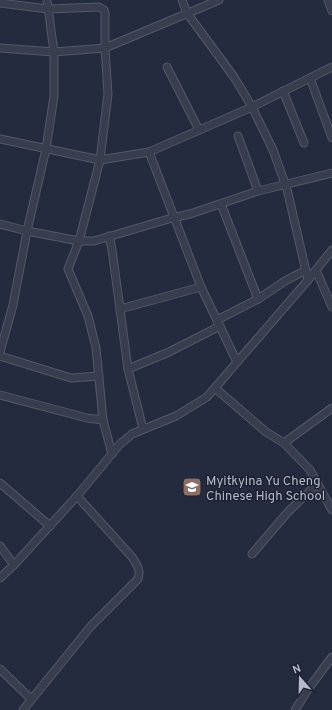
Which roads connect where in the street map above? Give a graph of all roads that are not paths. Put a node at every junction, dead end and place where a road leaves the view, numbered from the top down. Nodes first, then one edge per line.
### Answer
1 (47, 0) edge
2 (182, 0) edge
3 (219, 0) edge
4 (328, 0) edge
5 (0, 3) edge
6 (205, 3) edge
7 (48, 9) junction
8 (332, 11) edge
9 (187, 13) junction
10 (0, 48) edge
11 (104, 48) junction
12 (54, 52) junction
13 (167, 67) dead end
14 (332, 67) edge
15 (310, 78) junction
16 (283, 91) junction
17 (252, 107) junction
18 (199, 130) junction
19 (238, 136) dead end
20 (332, 138) edge
21 (0, 139) edge
22 (304, 143) dead end
23 (46, 149) junction
24 (149, 152) junction
25 (100, 160) junction
26 (332, 173) edge
27 (286, 185) junction
28 (258, 191) junction
29 (221, 204) junction
30 (174, 217) junction
31 (0, 224) edge
32 (27, 231) junction
33 (109, 236) junction
34 (79, 242) junction
35 (332, 250) edge
36 (306, 270) junction
37 (316, 270) junction
38 (308, 280) junction
39 (201, 287) junction
40 (330, 295) edge
41 (258, 299) junction
42 (332, 307) edge
43 (120, 309) junction
44 (218, 323) junction
45 (0, 352) edge
46 (0, 356) edge
47 (237, 362) junction
48 (128, 369) junction
49 (99, 376) junction
50 (215, 388) junction
51 (0, 395) edge
52 (332, 408) edge
53 (103, 420) junction
54 (143, 429) junction
55 (284, 443) junction
56 (112, 454) junction
57 (0, 483) edge
58 (317, 484) junction
59 (77, 496) junction
60 (332, 510) edge
61 (50, 526) junction
62 (0, 546) edge
63 (252, 554) dead end
64 (14, 565) junction
65 (0, 578) edge
66 (332, 657) edge
67 (0, 669) edge
68 (31, 699) junction
69 (23, 710) edge
70 (295, 710) edge

1 - 7 street
2 - 9 street
3 - 6 street
4 - 8 street
5 - 7 street
6 - 9 street
7 - 11 street
7 - 12 street
9 - 11 street
9 - 17 street
10 - 12 street
11 - 12 street
11 - 25 street
12 - 23 street
13 - 18 street
14 - 15 street
15 - 16 street
15 - 20 street
16 - 17 street
16 - 22 street
17 - 18 street
17 - 27 street
18 - 24 street
19 - 28 street
21 - 23 street
23 - 25 street
23 - 32 street
24 - 25 street
24 - 30 street
25 - 34 street
26 - 27 street
27 - 28 street
27 - 36 street
28 - 29 street
29 - 30 street
29 - 41 street
30 - 33 street
30 - 39 street
31 - 32 street
32 - 34 street
32 - 45 street
33 - 34 street
33 - 43 street
34 - 49 street
35 - 37 street
36 - 38 street
36 - 41 street
37 - 38 street
37 - 40 street
38 - 47 street
39 - 43 street
39 - 44 street
40 - 42 street
41 - 44 street
43 - 48 street
44 - 47 street
44 - 48 street
46 - 49 street
47 - 50 street
48 - 54 street
49 - 53 street
50 - 54 street
50 - 55 street
51 - 53 street
52 - 55 street
53 - 56 street
54 - 56 street
55 - 58 street
56 - 59 street
57 - 61 street
58 - 60 street
58 - 63 street
59 - 61 street
59 - 68 street
61 - 64 street
62 - 64 street
64 - 65 street
66 - 70 street
67 - 68 street
68 - 69 street

